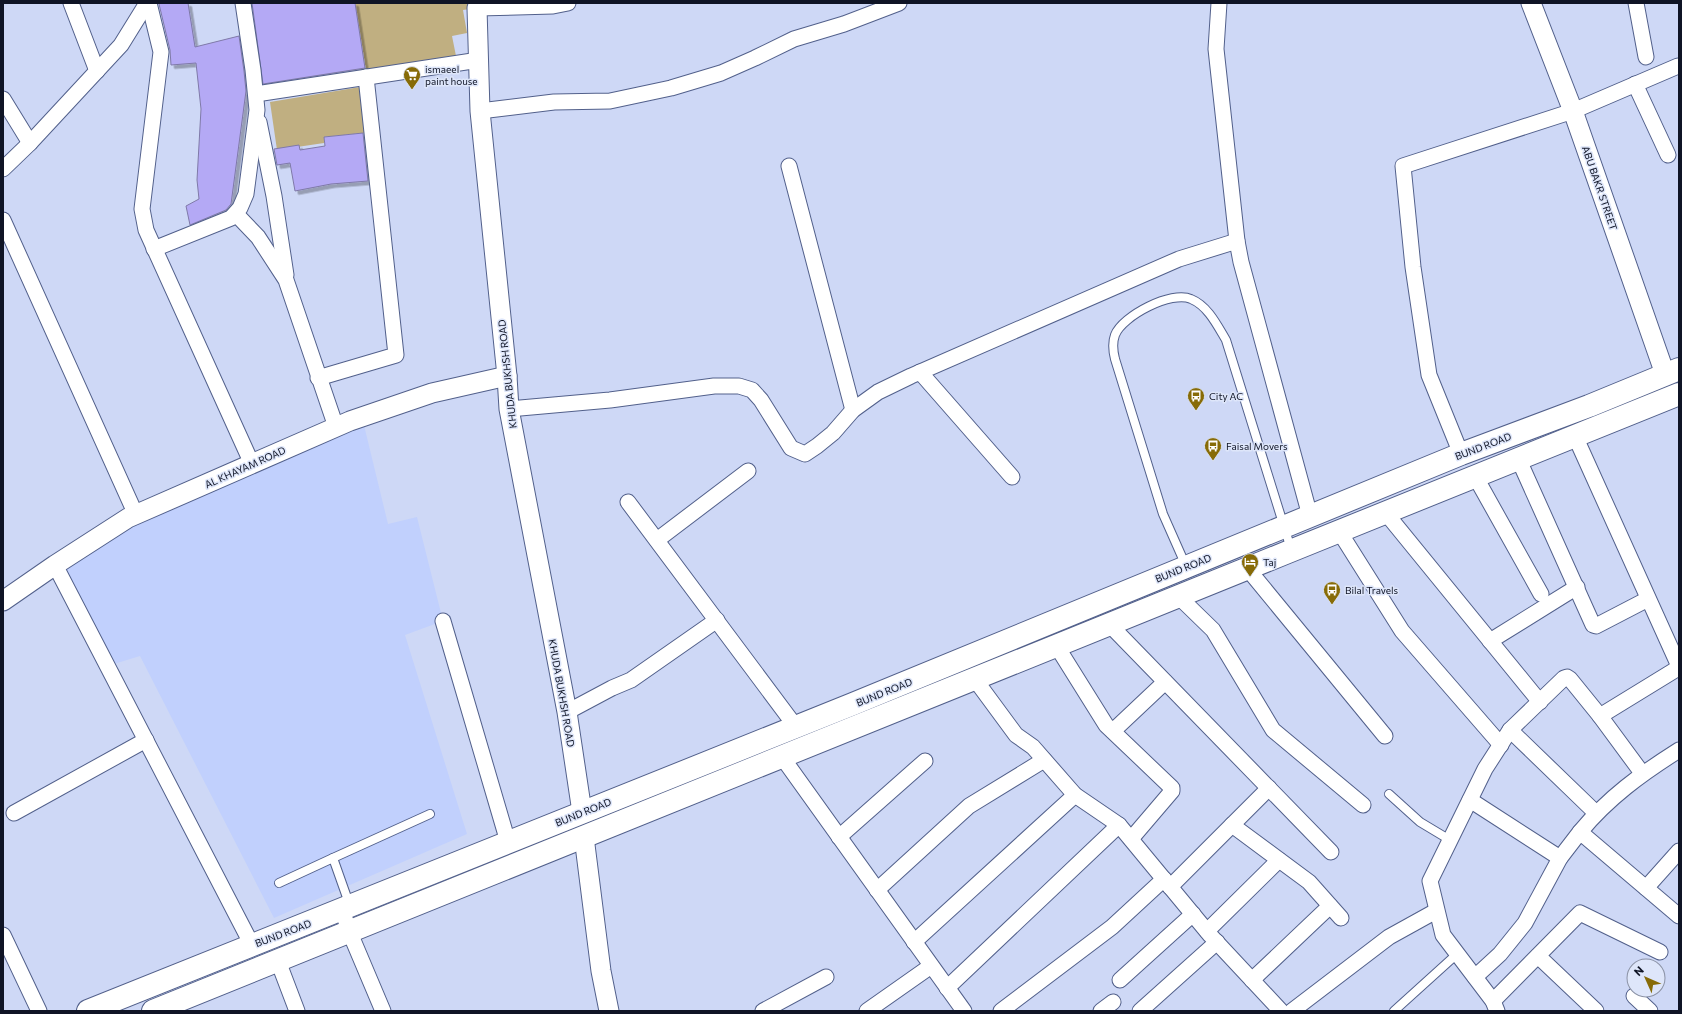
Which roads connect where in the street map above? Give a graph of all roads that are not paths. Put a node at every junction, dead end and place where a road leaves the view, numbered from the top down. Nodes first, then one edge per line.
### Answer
1 (71, 3) edge
2 (148, 3) edge
3 (243, 3) edge
4 (568, 3) edge
5 (899, 3) edge
6 (1219, 3) edge
7 (1531, 3) edge
8 (1636, 3) edge
9 (478, 5) edge
10 (1646, 56) dead end
11 (479, 60) junction
12 (1678, 66) edge
13 (97, 71) junction
14 (366, 77) junction
15 (1635, 84) junction
16 (256, 94) junction
17 (3, 99) edge
18 (257, 110) junction
19 (480, 111) junction
20 (1573, 111) junction
21 (30, 143) junction
22 (1668, 155) dead end
23 (789, 166) dead end
24 (3, 170) edge
25 (236, 214) junction
26 (3, 220) edge
27 (1237, 241) junction
28 (154, 249) junction
29 (286, 280) junction
30 (920, 372) junction
31 (1672, 372) edge
32 (507, 376) junction
33 (318, 378) junction
34 (1679, 394) edge
35 (509, 409) junction
36 (853, 410) junction
37 (336, 427) junction
38 (1575, 436) junction
39 (1461, 454) junction
40 (1518, 458) junction
41 (252, 464) junction
42 (748, 471) dead end
43 (1475, 476) junction
44 (1012, 477) dead end
45 (628, 502) dead end
46 (1385, 512) junction
47 (136, 515) junction
48 (1310, 516) junction
49 (1283, 527) junction
50 (1339, 531) junction
51 (657, 540) junction
52 (1291, 550) junction
53 (55, 565) junction
54 (1186, 566) junction
55 (1246, 568) junction
56 (1577, 587) junction
57 (1541, 594) dead end
58 (1178, 596) junction
59 (1648, 599) junction
60 (3, 601) edge
61 (717, 620) junction
62 (443, 621) dead end
63 (1109, 624) junction
64 (1490, 641) junction
65 (1056, 645) junction
66 (974, 678) junction
67 (1165, 682) junction
68 (1540, 702) junction
69 (567, 712) junction
70 (1600, 716) junction
71 (796, 727) junction
72 (1510, 730) junction
73 (1113, 731) junction
74 (1385, 736) dead end
75 (146, 740) junction
76 (1501, 745) junction
77 (1679, 750) edge
78 (782, 758) junction
79 (1044, 760) junction
80 (925, 761) dead end
81 (1642, 773) junction
82 (1269, 788) junction
83 (1389, 794) dead end
84 (1075, 795) junction
85 (1470, 800) junction
86 (1363, 805) dead end
87 (582, 812) junction
88 (14, 813) dead end
89 (1596, 813) junction
90 (430, 814) dead end
91 (1119, 825) junction
92 (1232, 825) junction
93 (1580, 832) junction
94 (584, 837) junction
95 (838, 837) junction
96 (1131, 839) junction
97 (1450, 840) junction
98 (508, 842) junction
99 (1679, 851) edge
100 (1331, 852) dead end
101 (333, 858) junction
102 (1560, 858) junction
103 (1279, 860) junction
104 (279, 883) dead end
105 (1167, 883) junction
106 (1646, 888) junction
107 (877, 890) junction
108 (1330, 906) junction
109 (346, 908) junction
110 (1436, 911) junction
111 (1193, 914) junction
112 (1679, 916) edge
113 (1341, 918) dead end
114 (1207, 931) junction
115 (350, 933) junction
116 (3, 935) edge
117 (914, 942) junction
118 (1217, 942) junction
119 (252, 945) junction
120 (1660, 952) dead end
121 (1457, 954) junction
122 (1538, 956) junction
123 (278, 961) junction
124 (931, 966) junction
125 (826, 977) dead end
126 (1475, 977) junction
127 (1120, 980) dead end
128 (1252, 980) junction
129 (947, 988) junction
130 (1636, 998) edge
131 (787, 1006) edge
132 (1495, 1006) edge
133 (39, 1011) edge
134 (88, 1011) edge
135 (153, 1011) edge
136 (297, 1011) edge
137 (383, 1011) edge
138 (609, 1011) edge
139 (763, 1011) edge
140 (867, 1011) edge
141 (964, 1011) edge
142 (1001, 1011) edge
143 (1140, 1011) edge
144 (1281, 1011) edge
145 (1292, 1011) edge
146 (1394, 1011) edge
147 (1596, 1011) edge
148 (1650, 1011) edge

1 - 13 street
2 - 13 street
2 - 28 street
3 - 16 street
4 - 9 street
5 - 19 street
6 - 27 street
7 - 20 street, ABU BAKR STREET
8 - 10 street
9 - 11 street, KHUDA BUKHSH ROAD
11 - 14 street
11 - 19 street, KHUDA BUKHSH ROAD
12 - 15 street
13 - 21 street
14 - 16 street
14 - 33 street
15 - 20 street
15 - 22 street
16 - 18 street
17 - 21 street
18 - 25 street
18 - 29 street
19 - 32 street, KHUDA BUKHSH ROAD
20 - 31 street, ABU BAKR STREET
20 - 39 street
21 - 24 street
23 - 36 street
25 - 28 street
25 - 29 street
26 - 47 street
27 - 30 street
27 - 48 street
28 - 41 street
29 - 33 street
30 - 36 street
30 - 44 street
31 - 39 main road, BUND ROAD
32 - 35 street, KHUDA BUKHSH ROAD
32 - 37 street, AL KHAYAM ROAD
33 - 37 street
34 - 38 main road
35 - 36 street
35 - 69 street, KHUDA BUKHSH ROAD
37 - 41 street, AL KHAYAM ROAD
38 - 40 main road
38 - 59 street
39 - 48 main road, BUND ROAD
40 - 43 main road
40 - 56 street
41 - 47 street, AL KHAYAM ROAD
42 - 51 street
43 - 46 main road
43 - 57 street
45 - 51 street
46 - 50 main road
46 - 64 street
47 - 53 street, AL KHAYAM ROAD
48 - 49 main road, BUND ROAD
49 - 52 lane
49 - 54 main road, BUND ROAD
49 - 54 lane
50 - 52 main road
50 - 76 street
51 - 61 street
52 - 55 main road
53 - 60 street, AL KHAYAM ROAD
53 - 75 street
54 - 71 main road, BUND ROAD
55 - 58 main road
55 - 74 street
56 - 59 street
56 - 64 street
58 - 63 main road
58 - 86 street
59 - 70 street
61 - 69 street
61 - 71 street
62 - 98 street
63 - 65 main road
63 - 67 street
64 - 68 street
65 - 66 main road
65 - 73 street
66 - 78 main road
66 - 79 street
67 - 73 street
67 - 82 street
68 - 70 street
68 - 72 street
69 - 87 street, KHUDA BUKHSH ROAD
70 - 81 street
71 - 87 main road, BUND ROAD
72 - 76 street
72 - 89 street
73 - 96 street
75 - 88 street
75 - 119 street
76 - 85 street
77 - 81 street
78 - 94 main road
78 - 95 street
79 - 84 street
79 - 107 street
80 - 95 street
81 - 89 street
82 - 92 street
82 - 100 street
83 - 97 lane
84 - 91 street
84 - 117 street
85 - 97 street
85 - 102 street
87 - 98 main road, BUND ROAD
89 - 93 street
90 - 101 lane
91 - 96 street
91 - 129 street
92 - 103 street
92 - 105 street
93 - 102 street
93 - 106 street
94 - 115 main road
94 - 138 street
95 - 107 street
96 - 105 street
97 - 110 street
98 - 109 main road, BUND ROAD
99 - 106 street
101 - 104 lane
101 - 109 lane
102 - 126 street
103 - 108 street
103 - 114 street
105 - 111 street
105 - 142 street
106 - 112 street
107 - 117 street
108 - 113 street
108 - 128 street
109 - 115 street
109 - 119 main road, BUND ROAD
110 - 121 street
110 - 145 street
111 - 114 street
111 - 127 street
114 - 118 street
115 - 123 main road
115 - 137 street
116 - 133 street
117 - 124 street
118 - 128 street
118 - 143 street
119 - 134 main road, BUND ROAD
120 - 122 street
121 - 126 street
121 - 146 lane
122 - 132 street
122 - 147 street
123 - 135 main road
123 - 136 street
124 - 129 street
124 - 140 street
125 - 131 street
126 - 132 street
128 - 144 street
129 - 141 street
130 - 148 street
131 - 139 street

